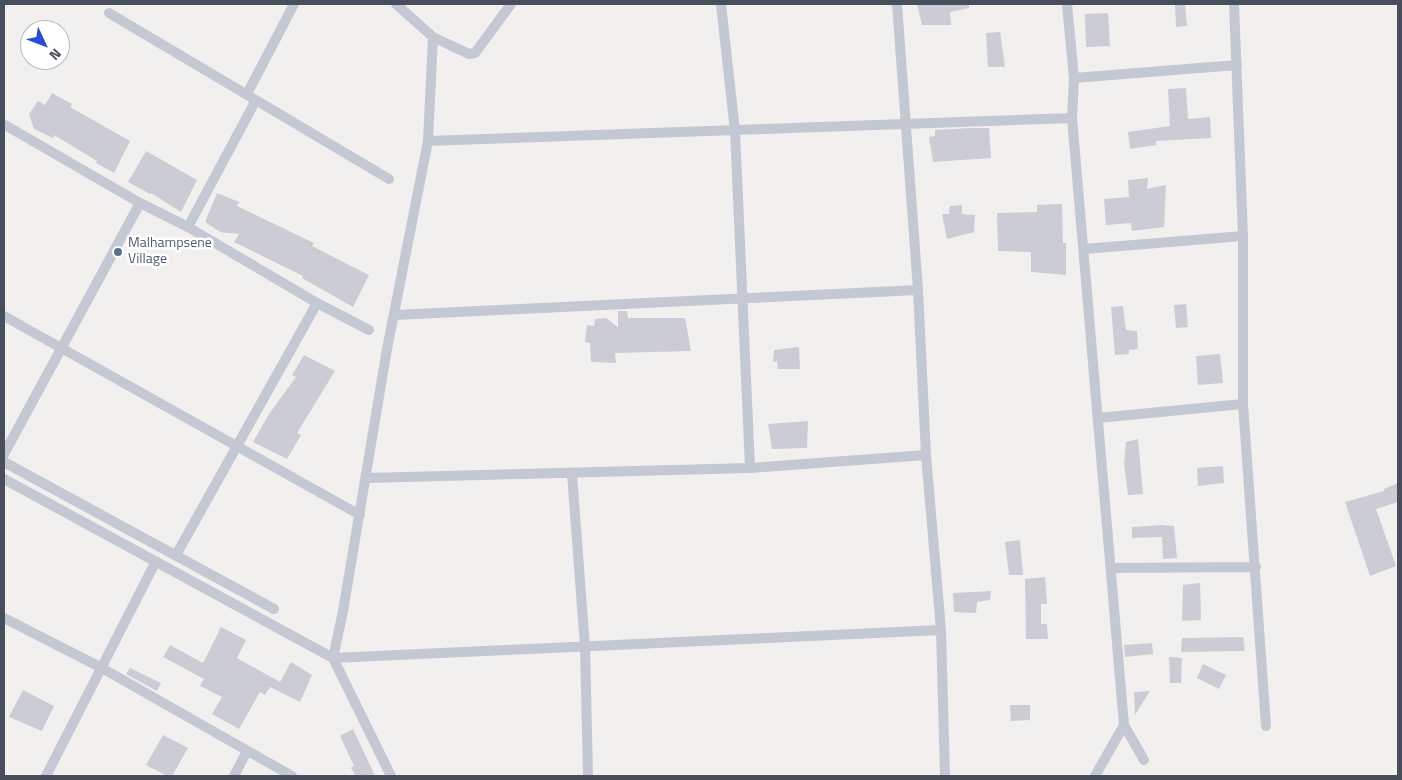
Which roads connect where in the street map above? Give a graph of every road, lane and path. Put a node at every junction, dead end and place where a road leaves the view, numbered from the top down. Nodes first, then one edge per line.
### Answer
1 (294, 4) edge
2 (396, 4) edge
3 (511, 4) edge
4 (721, 4) edge
5 (897, 4) edge
6 (1067, 4) edge
7 (1234, 4) edge
8 (109, 13) dead end
9 (434, 37) junction
10 (1237, 65) junction
11 (1074, 78) junction
12 (252, 97) junction
13 (1072, 118) junction
14 (906, 123) junction
15 (5, 125) dead end
16 (736, 131) junction
17 (428, 140) junction
18 (389, 178) dead end
19 (140, 202) junction
20 (188, 227) junction
21 (1243, 236) junction
22 (1084, 249) junction
23 (918, 290) junction
24 (744, 299) junction
25 (317, 303) junction
26 (395, 315) junction
27 (4, 316) edge
28 (369, 330) dead end
29 (62, 349) junction
30 (1243, 404) junction
31 (1098, 418) junction
32 (238, 447) junction
33 (4, 454) edge
34 (926, 455) junction
35 (4, 462) edge
36 (750, 468) junction
37 (572, 474) junction
38 (366, 478) junction
39 (4, 479) edge
40 (360, 515) junction
41 (176, 555) junction
42 (156, 562) junction
43 (1256, 567) junction
44 (1111, 568) junction
45 (274, 609) dead end
46 (4, 618) edge
47 (941, 630) junction
48 (585, 647) junction
49 (332, 658) junction
50 (100, 667) junction
51 (1124, 725) junction
52 (1266, 726) dead end
53 (247, 751) junction
54 (1144, 760) dead end
55 (46, 776) edge
56 (234, 776) edge
57 (292, 776) edge
58 (391, 776) edge
59 (588, 776) edge
60 (945, 776) edge
61 (1095, 776) edge

1 - 12 street
2 - 9 street
3 - 9 street
4 - 16 street
5 - 14 street
6 - 11 street
7 - 10 street
8 - 12 street
9 - 17 street
10 - 11 street
10 - 21 street
11 - 13 street
12 - 18 street
12 - 20 street
13 - 14 street
13 - 22 street
14 - 16 street
14 - 23 street
15 - 19 street
16 - 17 street
16 - 24 street
17 - 26 street
19 - 20 street
19 - 29 street
20 - 25 street
21 - 22 street
21 - 30 street
22 - 31 street
23 - 24 street
23 - 34 street
24 - 26 street
24 - 36 street
25 - 28 street
25 - 32 street
26 - 38 street
27 - 29 street
29 - 32 street
29 - 33 street
30 - 31 street
30 - 43 street
31 - 44 street
32 - 40 street
32 - 41 street
34 - 36 street
34 - 47 street
35 - 41 street
36 - 37 street
37 - 38 street
37 - 48 street
38 - 40 street
39 - 42 street
40 - 49 street
41 - 45 street
42 - 49 street
42 - 50 street
43 - 44 street
43 - 52 street
44 - 51 street
46 - 50 street
47 - 48 street
47 - 60 street
48 - 49 street
48 - 59 street
49 - 58 street
50 - 53 street
50 - 55 street
51 - 54 street
51 - 61 street
53 - 56 street
53 - 57 street

